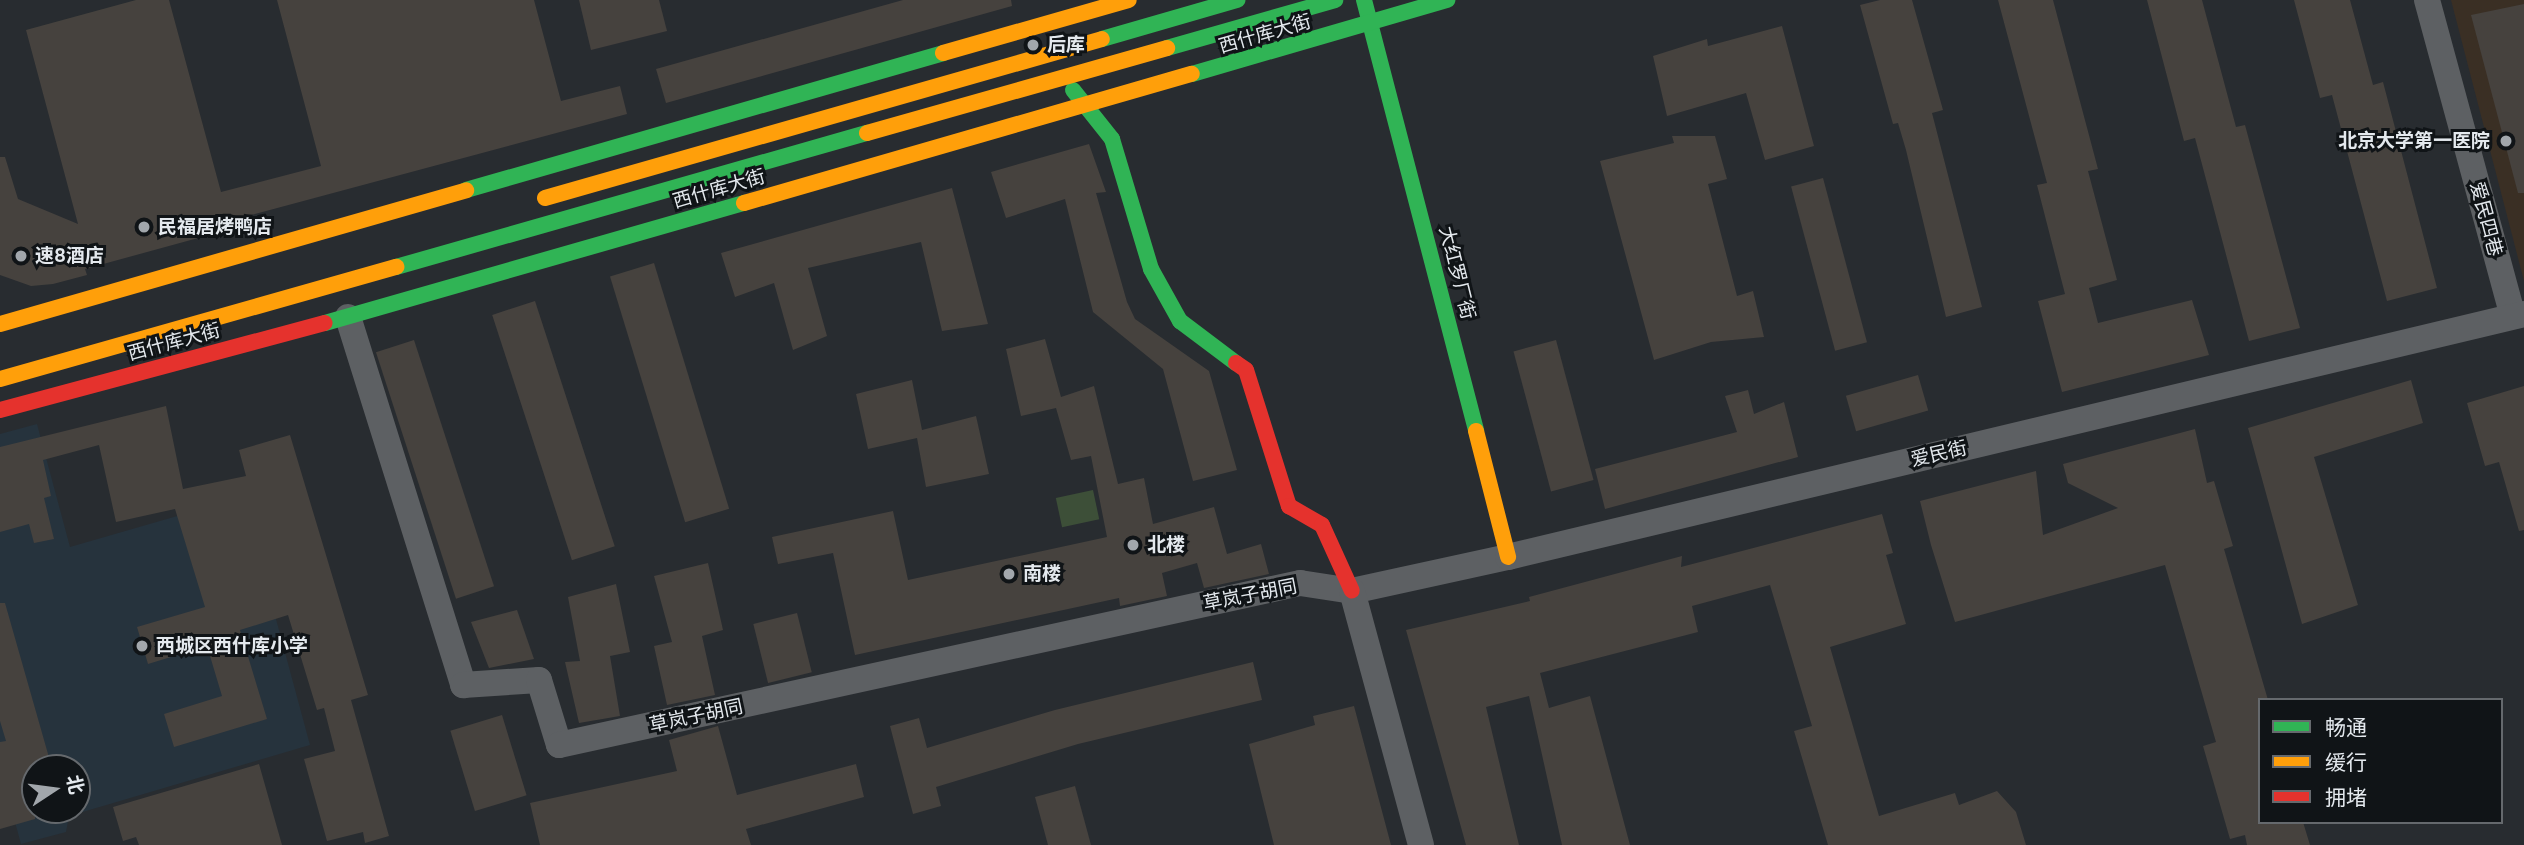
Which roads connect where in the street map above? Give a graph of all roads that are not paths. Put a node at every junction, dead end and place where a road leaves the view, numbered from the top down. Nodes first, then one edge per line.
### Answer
1 (1129, 0) edge
2 (1237, 0) edge
3 (1335, 0) edge
4 (1364, 0) edge
5 (1447, 0) edge
6 (2427, 0) edge
7 (1371, 26) junction
8 (1063, 77) junction
9 (1086, 107) junction
10 (531, 202) dead end
11 (2518, 315) edge
12 (348, 317) junction
13 (0, 324) edge
14 (0, 379) edge
15 (0, 410) edge
16 (1508, 557) junction
17 (1352, 591) junction
18 (1421, 845) edge

1 - 13 street
2 - 10 street, 西什库大街
3 - 8 street, 西什库大街
4 - 7 street, 大红罗厂街
5 - 7 street, 西什库大街
6 - 11 street, 爱民四巷
7 - 9 street, 西什库大街
7 - 16 street, 大红罗厂街
8 - 9 street
8 - 14 street, 西什库大街
9 - 12 street, 西什库大街
9 - 17 street
11 - 16 street, 爱民街
12 - 15 street, 西什库大街
12 - 17 street, 草岚子胡同
16 - 17 street, 爱民街
17 - 18 street

